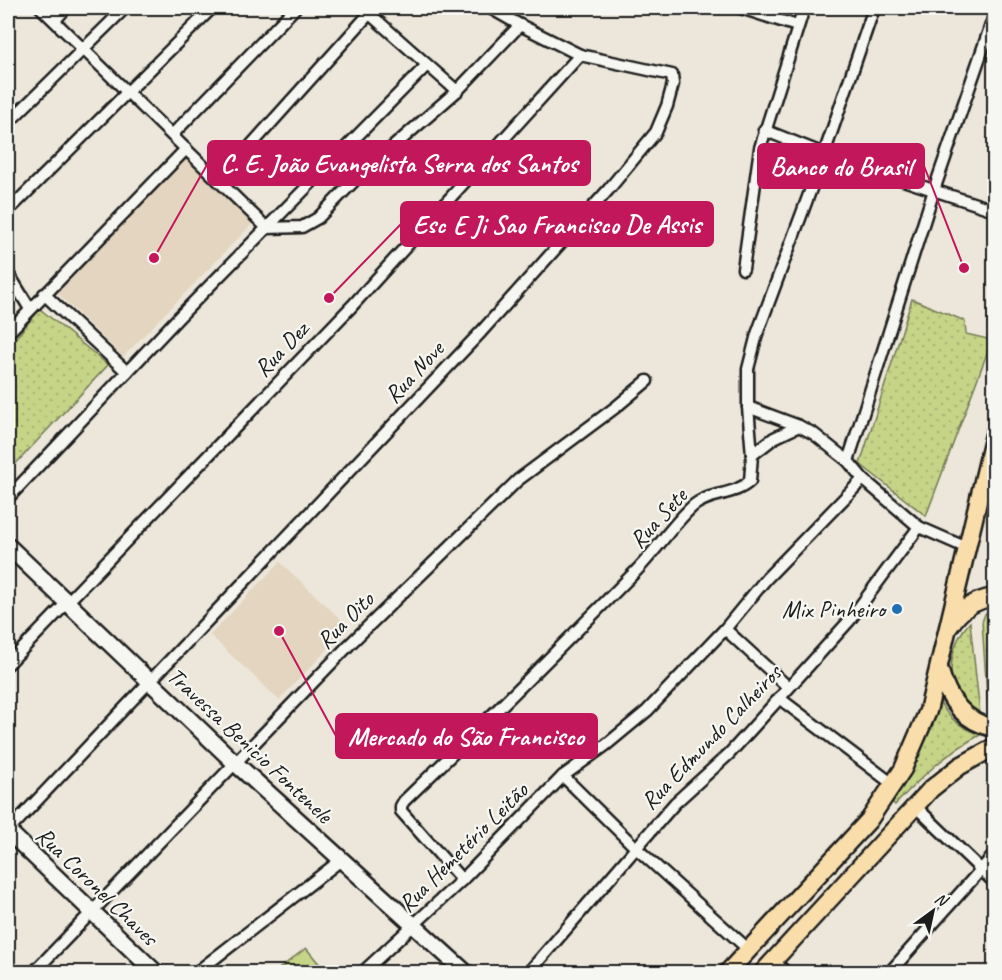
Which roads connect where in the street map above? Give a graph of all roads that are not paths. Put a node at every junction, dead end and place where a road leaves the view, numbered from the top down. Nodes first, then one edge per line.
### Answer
1 (41, 8) edge
2 (66, 8) edge
3 (125, 8) edge
4 (212, 8) edge
5 (295, 8) edge
6 (490, 8) edge
7 (741, 8) edge
8 (804, 8) edge
9 (874, 8) edge
10 (366, 11) edge
11 (994, 16) edge
12 (55, 20) junction
13 (520, 25) junction
14 (797, 26) junction
15 (83, 50) junction
16 (580, 55) junction
17 (428, 65) junction
18 (457, 91) junction
19 (129, 92) junction
20 (8, 123) edge
21 (764, 130) junction
22 (172, 135) junction
23 (186, 149) junction
24 (824, 154) junction
25 (219, 181) junction
26 (934, 190) junction
27 (13, 206) dead end
28 (994, 210) edge
29 (267, 228) junction
30 (742, 269) dead end
31 (8, 273) edge
32 (45, 294) junction
33 (30, 309) junction
34 (8, 333) edge
35 (127, 372) junction
36 (647, 381) dead end
37 (748, 407) junction
38 (799, 426) junction
39 (994, 435) edge
40 (752, 455) junction
41 (848, 461) junction
42 (864, 479) junction
43 (8, 498) edge
44 (919, 526) junction
45 (8, 546) edge
46 (967, 548) junction
47 (994, 597) edge
48 (66, 603) junction
49 (725, 629) junction
50 (948, 630) junction
51 (8, 664) edge
52 (939, 667) junction
53 (150, 681) junction
54 (788, 687) junction
55 (779, 698) junction
56 (994, 728) edge
57 (994, 747) edge
58 (234, 762) junction
59 (563, 776) junction
60 (894, 785) junction
61 (915, 806) junction
62 (8, 831) edge
63 (636, 848) junction
64 (994, 855) edge
65 (341, 860) junction
66 (981, 869) junction
67 (462, 880) junction
68 (994, 882) edge
69 (91, 911) junction
70 (414, 927) junction
71 (749, 950) junction
72 (774, 969) edge
73 (34, 972) edge
74 (155, 972) edge
75 (197, 972) edge
76 (363, 972) edge
77 (465, 972) edge
78 (529, 972) edge
79 (728, 972) edge
80 (890, 972) edge

1 - 12 street
2 - 12 street
3 - 15 street
4 - 19 street
5 - 22 street
6 - 13 street
7 - 14 street
8 - 14 street
9 - 24 street, Rua Sete
10 - 17 street
10 - 25 street
11 - 26 street
12 - 15 street
13 - 16 street
13 - 18 street
14 - 21 street
15 - 19 street
15 - 20 street
16 - 48 street, Rua Dez
16 - 53 street, Rua Nove
17 - 18 street
17 - 29 street
18 - 29 street
19 - 22 street
19 - 27 street
21 - 24 street
21 - 30 street
22 - 23 street
23 - 25 street
23 - 32 street
24 - 26 street
24 - 37 street, Rua Sete
25 - 29 street
26 - 28 street
26 - 41 street
29 - 35 street
31 - 33 street
32 - 33 street
32 - 35 street
33 - 34 street
35 - 43 street
36 - 58 street, Rua Oito
37 - 38 street
37 - 40 street, Rua Sete
38 - 40 street
38 - 41 street
39 - 46 main road
40 - 67 street, Rua Sete
41 - 42 street
42 - 44 street
42 - 49 street, Rua Hemetério Leitão
44 - 46 street
44 - 54 street, Rua Edmundo Calheiros
45 - 48 street, Travessa Benicio Fontenele
46 - 50 main road
47 - 50 main road
48 - 51 street, Rua Dez
48 - 53 street, Travessa Benicio Fontenele
49 - 54 street
49 - 59 street, Rua Hemetério Leitão
50 - 52 main road
52 - 56 main road
52 - 60 main road
53 - 58 street, Travessa Benicio Fontenele
53 - 62 street, Rua Nove
54 - 55 street, Rua Edmundo Calheiros
55 - 60 street
55 - 63 street, Rua Edmundo Calheiros
57 - 61 main road
58 - 65 street, Travessa Benicio Fontenele
58 - 69 street, Rua Oito
59 - 63 street
59 - 67 street, Rua Hemetério Leitão
60 - 71 main road
61 - 66 street
61 - 72 main road
62 - 69 street, Rua Coronel Chaves
63 - 71 street
63 - 78 street, Rua Edmundo Calheiros
64 - 66 street
65 - 70 street, Travessa Benicio Fontenele
65 - 75 street
66 - 68 street
66 - 80 street
67 - 70 street, Rua Hemetério Leitão
69 - 73 street, Rua Oito
69 - 74 street, Rua Coronel Chaves
70 - 76 street, Rua Hemetério Leitão
70 - 77 street, Travessa Benicio Fontenele
71 - 79 main road

